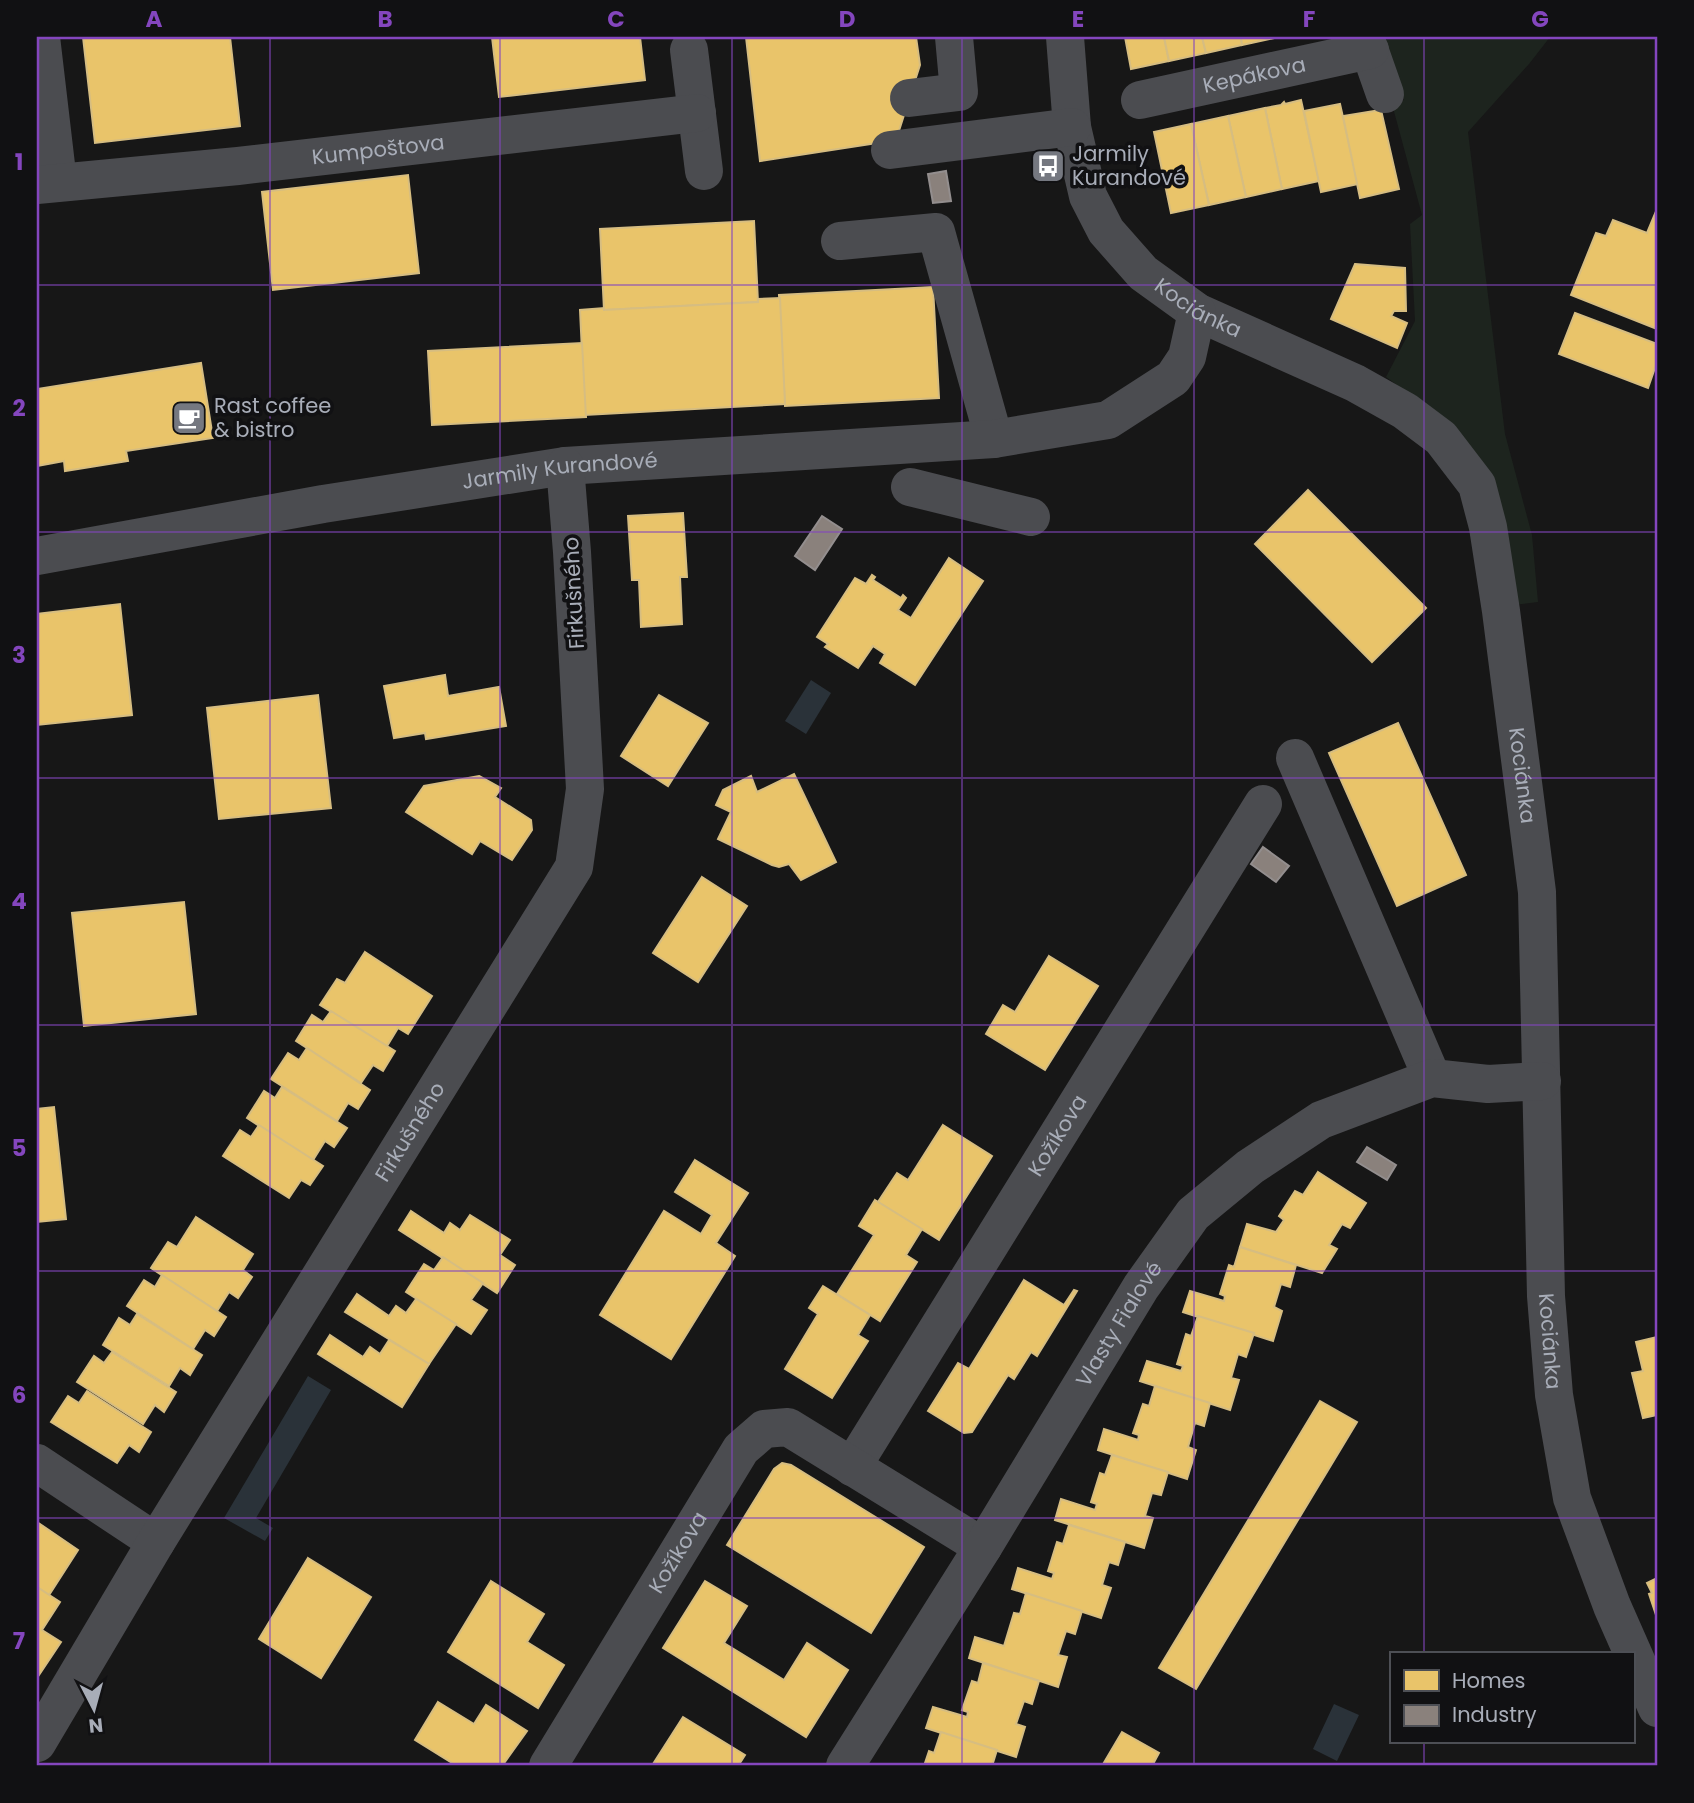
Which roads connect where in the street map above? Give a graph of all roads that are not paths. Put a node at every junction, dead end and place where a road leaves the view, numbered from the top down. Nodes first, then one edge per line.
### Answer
1 (41, 37) edge
2 (954, 37) edge
3 (1065, 37) edge
4 (1368, 43) edge
5 (689, 50) dead end
6 (1385, 94) dead end
7 (909, 98) dead end
8 (1140, 100) dead end
9 (697, 113) junction
10 (1072, 127) junction
11 (891, 150) dead end
12 (704, 171) dead end
13 (47, 184) edge
14 (840, 241) dead end
15 (1197, 312) junction
16 (993, 439) junction
17 (565, 466) junction
18 (910, 487) dead end
19 (1031, 517) dead end
20 (37, 556) edge
21 (1295, 758) dead end
22 (1263, 804) dead end
23 (1432, 1078) junction
24 (1542, 1081) junction
25 (37, 1463) edge
26 (852, 1467) junction
27 (156, 1542) junction
28 (983, 1547) junction
29 (1632, 1652) edge
30 (1634, 1655) edge
31 (1657, 1707) edge
32 (37, 1743) edge
33 (548, 1766) edge
34 (845, 1766) edge

1 - 13 street, Kumpoštova
2 - 7 street
3 - 10 street, Kociánka
4 - 6 street, Kepákova
4 - 8 street, Kepákova
5 - 9 street
9 - 12 street
9 - 13 street, Kumpoštova
10 - 11 street
10 - 15 street, Kociánka
14 - 16 street
15 - 16 street, Jarmily Kurandové
15 - 24 street, Kociánka
16 - 17 street, Jarmily Kurandové
17 - 20 street, Jarmily Kurandové
17 - 27 street, Firkušného
18 - 19 street
21 - 23 street
22 - 26 street, Kožíkova
23 - 24 street, Vlasty Fialové
23 - 28 street, Vlasty Fialové
24 - 29 street, Kociánka
25 - 27 street
26 - 28 street, Kožíkova
26 - 33 street, Kožíkova
27 - 32 street, Firkušného
28 - 34 street, Vlasty Fialové
30 - 31 street, Kociánka

